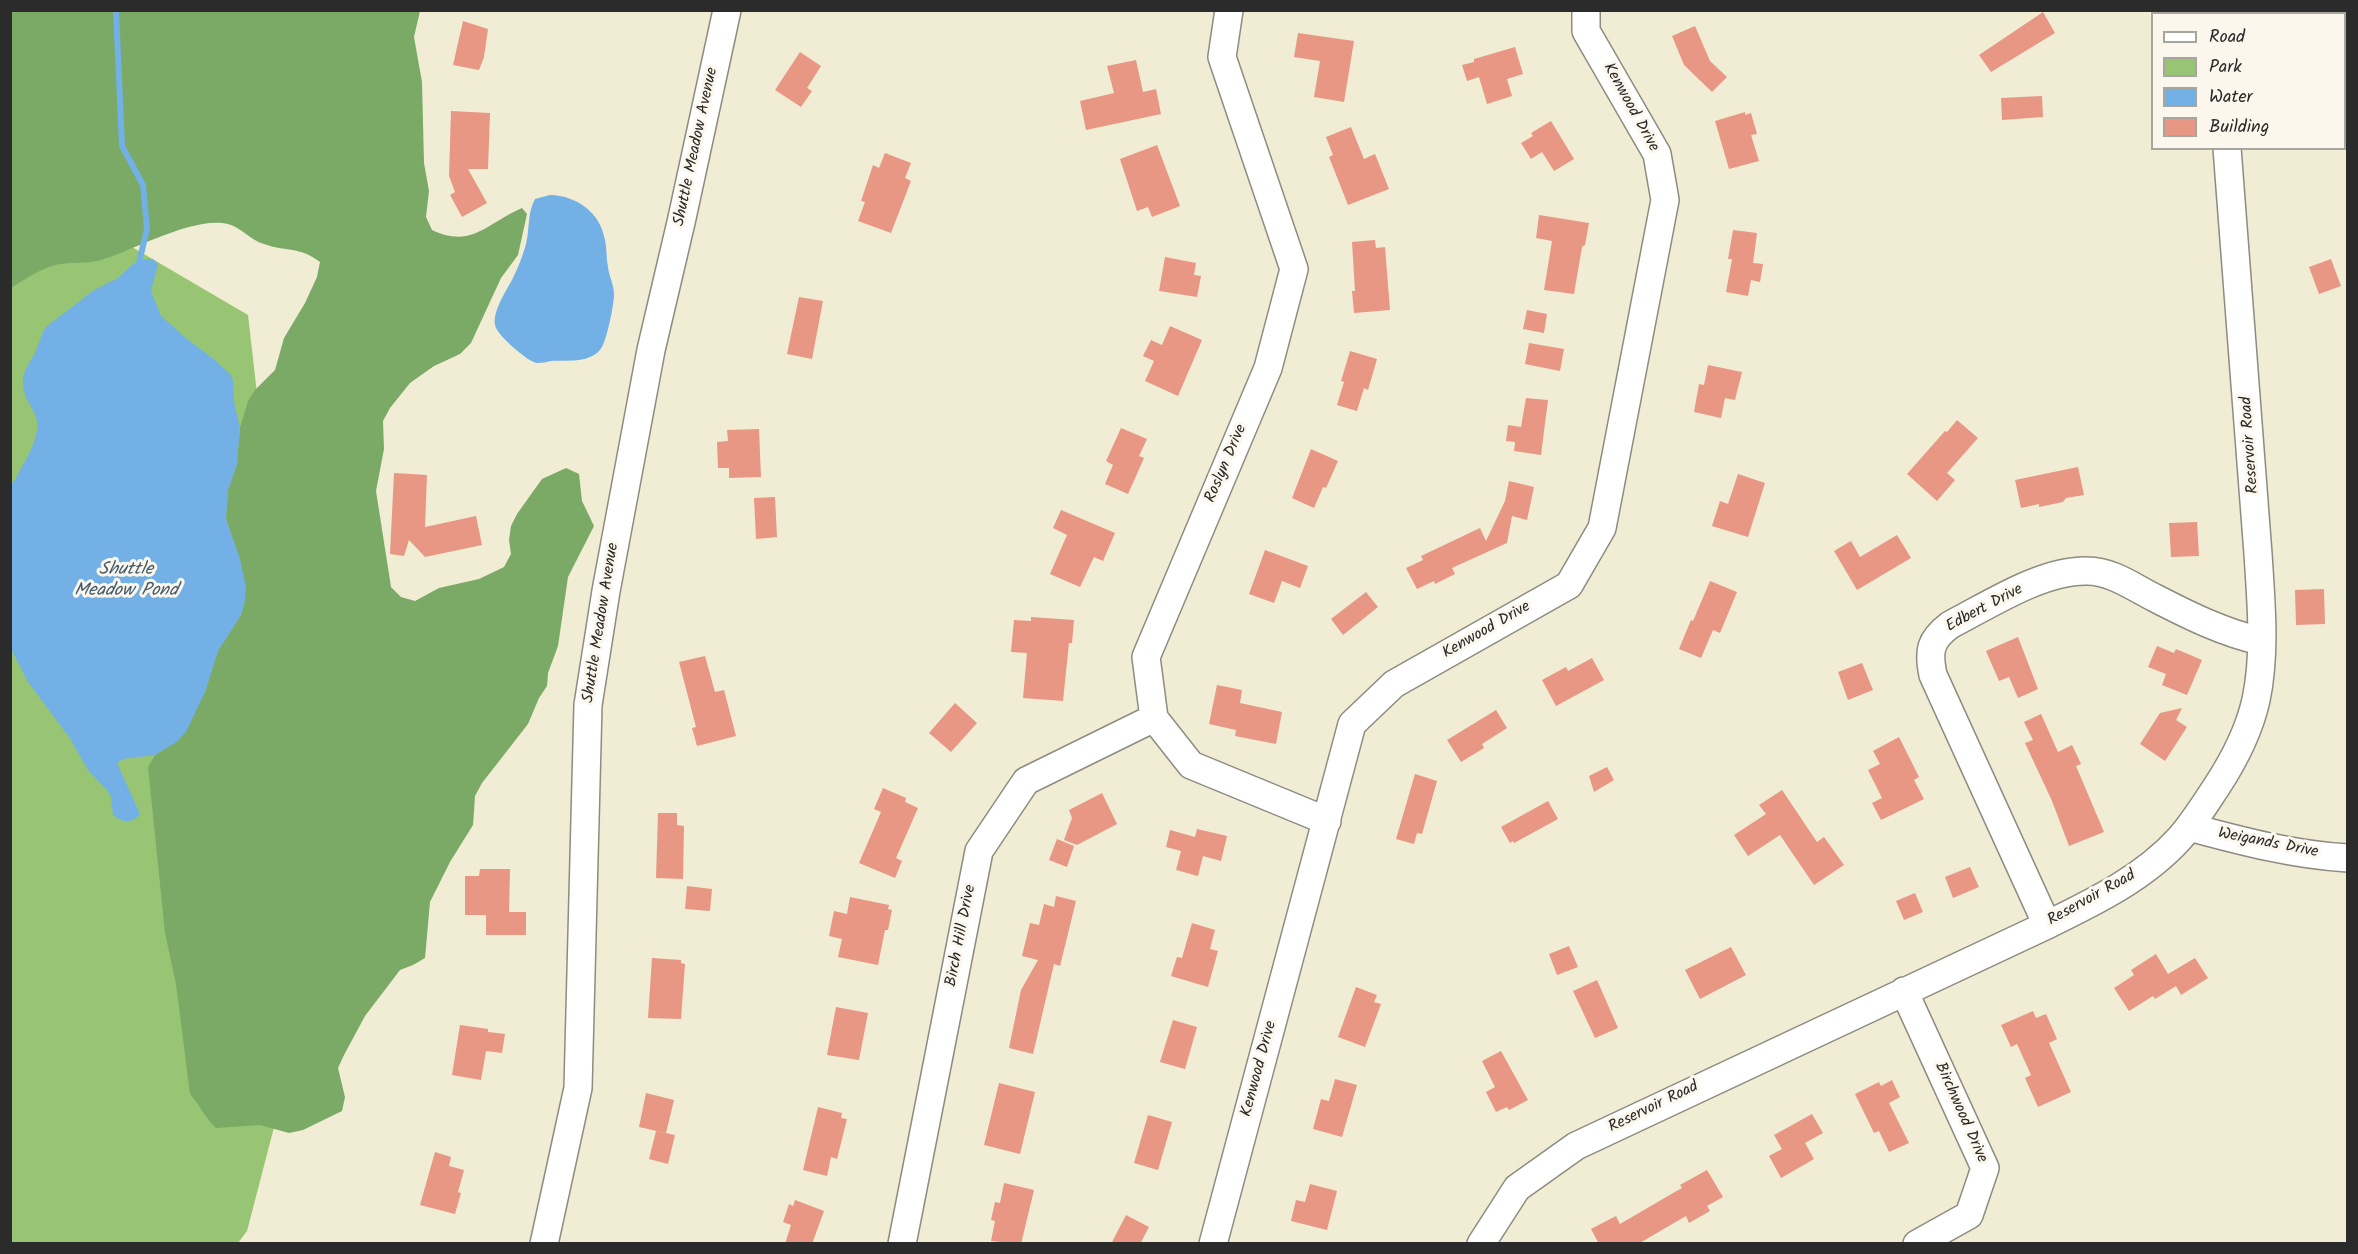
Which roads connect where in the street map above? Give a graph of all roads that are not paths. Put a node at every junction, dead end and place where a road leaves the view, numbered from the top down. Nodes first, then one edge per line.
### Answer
1 (727, 10) edge
2 (1229, 10) edge
3 (1586, 10) edge
4 (2227, 150) edge
5 (2261, 641) junction
6 (1154, 718) junction
7 (1326, 821) junction
8 (2189, 827) junction
9 (2348, 858) edge
10 (2047, 925) junction
11 (1904, 991) junction
12 (544, 1244) edge
13 (902, 1244) edge
14 (1213, 1244) edge
15 (1480, 1244) edge
16 (1917, 1244) edge

1 - 12 street, Shuttle Meadow Avenue
2 - 6 street, Roslyn Drive
3 - 7 street, Kenwood Drive
4 - 5 street, Reservoir Road
5 - 8 street, Reservoir Road
5 - 10 street, Edbert Drive
6 - 7 street
6 - 13 street, Birch Hill Drive
7 - 14 street, Kenwood Drive
8 - 9 street, Weigands Drive
8 - 10 street, Reservoir Road
10 - 11 street, Reservoir Road
11 - 15 street, Reservoir Road
11 - 16 street, Birchwood Drive

